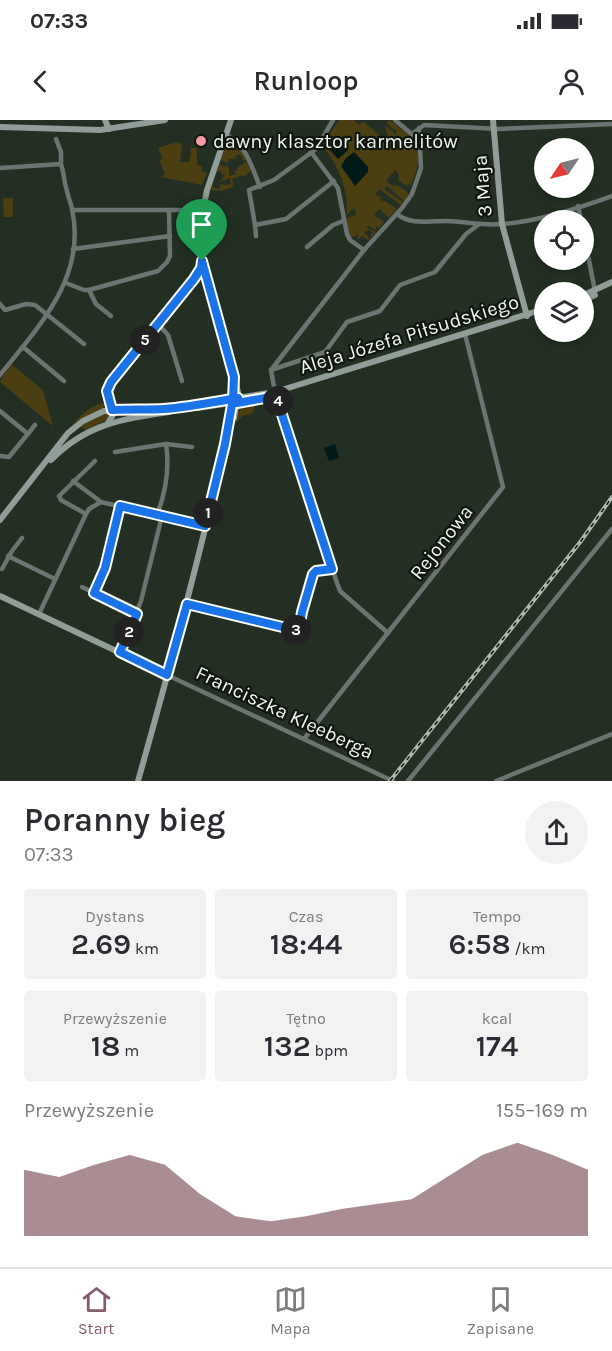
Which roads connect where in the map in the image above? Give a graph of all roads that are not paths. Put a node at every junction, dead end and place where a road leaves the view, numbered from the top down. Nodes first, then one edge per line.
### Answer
1 (105, 120) edge
2 (165, 120) edge
3 (231, 120) edge
4 (333, 120) edge
5 (395, 120) edge
6 (494, 120) edge
7 (426, 123) edge
8 (612, 124) edge
9 (0, 127) edge
10 (419, 128) junction
11 (109, 129) junction
12 (494, 129) junction
13 (411, 134) junction
14 (225, 135) junction
15 (56, 139) dead end
16 (420, 141) junction
17 (312, 152) junction
18 (60, 164) junction
19 (0, 168) edge
20 (334, 182) junction
21 (260, 187) junction
22 (612, 196) edge
23 (578, 206) junction
24 (72, 210) junction
25 (169, 210) junction
26 (203, 210) junction
27 (579, 210) edge
28 (397, 214) junction
29 (343, 221) junction
30 (501, 224) junction
31 (255, 225) junction
32 (478, 225) junction
33 (170, 236) junction
34 (256, 236) dead end
35 (307, 248) dead end
36 (73, 249) junction
37 (364, 250) junction
38 (202, 261) junction
39 (591, 270) edge
40 (612, 282) edge
41 (66, 283) junction
42 (612, 287) edge
43 (89, 290) junction
44 (595, 291) joint
45 (594, 295) edge
46 (0, 304) edge
47 (534, 314) edge
48 (48, 315) junction
49 (111, 316) dead end
50 (527, 316) junction
51 (158, 324) junction
52 (465, 335) junction
53 (84, 344) dead end
54 (23, 347) junction
55 (0, 363) edge
56 (5, 368) junction
57 (271, 370) junction
58 (0, 375) edge
59 (64, 381) dead end
60 (182, 381) dead end
61 (276, 394) junction
62 (109, 400) junction
63 (235, 401) junction
64 (112, 410) junction
65 (0, 411) edge
66 (104, 411) junction
67 (80, 423) junction
68 (108, 423) junction
69 (35, 425) dead end
70 (85, 433) junction
71 (28, 434) junction
72 (166, 444) junction
73 (192, 447) dead end
74 (115, 452) dead end
75 (0, 456) edge
76 (95, 461) dead end
77 (32, 480) junction
78 (74, 481) junction
79 (101, 502) junction
80 (120, 506) junction
81 (86, 514) junction
82 (160, 515) junction
83 (0, 520) edge
84 (205, 526) junction
85 (612, 529) edge
86 (22, 538) dead end
87 (8, 556) junction
88 (2, 569) dead end
89 (332, 569) junction
90 (55, 579) junction
91 (82, 587) dead end
92 (94, 593) junction
93 (0, 596) edge
94 (187, 604) junction
95 (39, 614) junction
96 (137, 614) junction
97 (388, 633) junction
98 (120, 652) junction
99 (167, 675) junction
100 (612, 734) edge
101 (304, 740) junction
102 (138, 781) edge
103 (393, 781) edge
104 (408, 781) edge
105 (496, 781) edge

1 - 11 street
2 - 11 street
3 - 14 street
4 - 17 street
5 - 13 street
6 - 12 street, 3 Maja
7 - 10 street
7 - 12 street
8 - 12 street
9 - 11 street
10 - 13 street
10 - 16 street
12 - 30 street, 3 Maja
13 - 16 street
14 - 21 street
14 - 26 street
15 - 18 street
16 - 28 street
17 - 20 street
17 - 21 street
18 - 19 street
18 - 24 street
20 - 29 street
20 - 31 street
21 - 31 street
22 - 23 street
23 - 27 street
23 - 30 street
24 - 25 street
24 - 36 street
25 - 26 street
25 - 33 street
26 - 38 street
28 - 32 street
28 - 37 street
29 - 35 street
29 - 37 street
30 - 32 street
30 - 50 street, 3 Maja
31 - 34 street
32 - 57 street
33 - 36 street
33 - 43 street
36 - 41 street
37 - 57 street
38 - 51 street
38 - 63 street
39 - 44 street
40 - 44 street
41 - 43 street
41 - 48 street
42 - 45 street
43 - 49 street
46 - 48 street
47 - 50 street, Aleja Józefa Piłsudskiego
48 - 53 street
48 - 54 street
50 - 52 street, Aleja Józefa Piłsudskiego
51 - 60 street
51 - 62 street
52 - 61 street, Aleja Józefa Piłsudskiego
52 - 97 street, Rejonowa
54 - 56 street
54 - 59 street
55 - 56 street
56 - 58 street
57 - 61 street
61 - 63 street, Aleja Józefa Piłsudskiego
61 - 89 street
62 - 64 street
62 - 66 street
63 - 64 street, Aleja Józefa Piłsudskiego
63 - 68 street, Aleja Józefa Piłsudskiego
63 - 84 street
64 - 66 street, Aleja Józefa Piłsudskiego
64 - 68 street
65 - 71 street
66 - 67 street, Aleja Józefa Piłsudskiego
67 - 70 street
67 - 77 street, Aleja Józefa Piłsudskiego
68 - 70 street, Aleja Józefa Piłsudskiego
69 - 71 street
70 - 77 street, Aleja Józefa Piłsudskiego
71 - 75 street
72 - 73 street
72 - 74 street
72 - 82 street
76 - 78 street
77 - 83 street
78 - 79 street
78 - 81 street
79 - 80 street
79 - 81 street
80 - 82 street
80 - 92 street
81 - 90 street
82 - 84 street
82 - 96 street
84 - 94 street
85 - 104 street
86 - 87 street
87 - 88 street
87 - 90 street
89 - 94 street
89 - 97 street
90 - 95 street
91 - 92 street
92 - 96 street
93 - 95 street, Franciszka Kleeberga
94 - 99 street
95 - 98 street, Franciszka Kleeberga
96 - 98 street
97 - 101 street, Rejonowa
98 - 99 street, Franciszka Kleeberga
99 - 101 street, Franciszka Kleeberga
99 - 102 street
100 - 105 street
101 - 103 street, Franciszka Kleeberga

